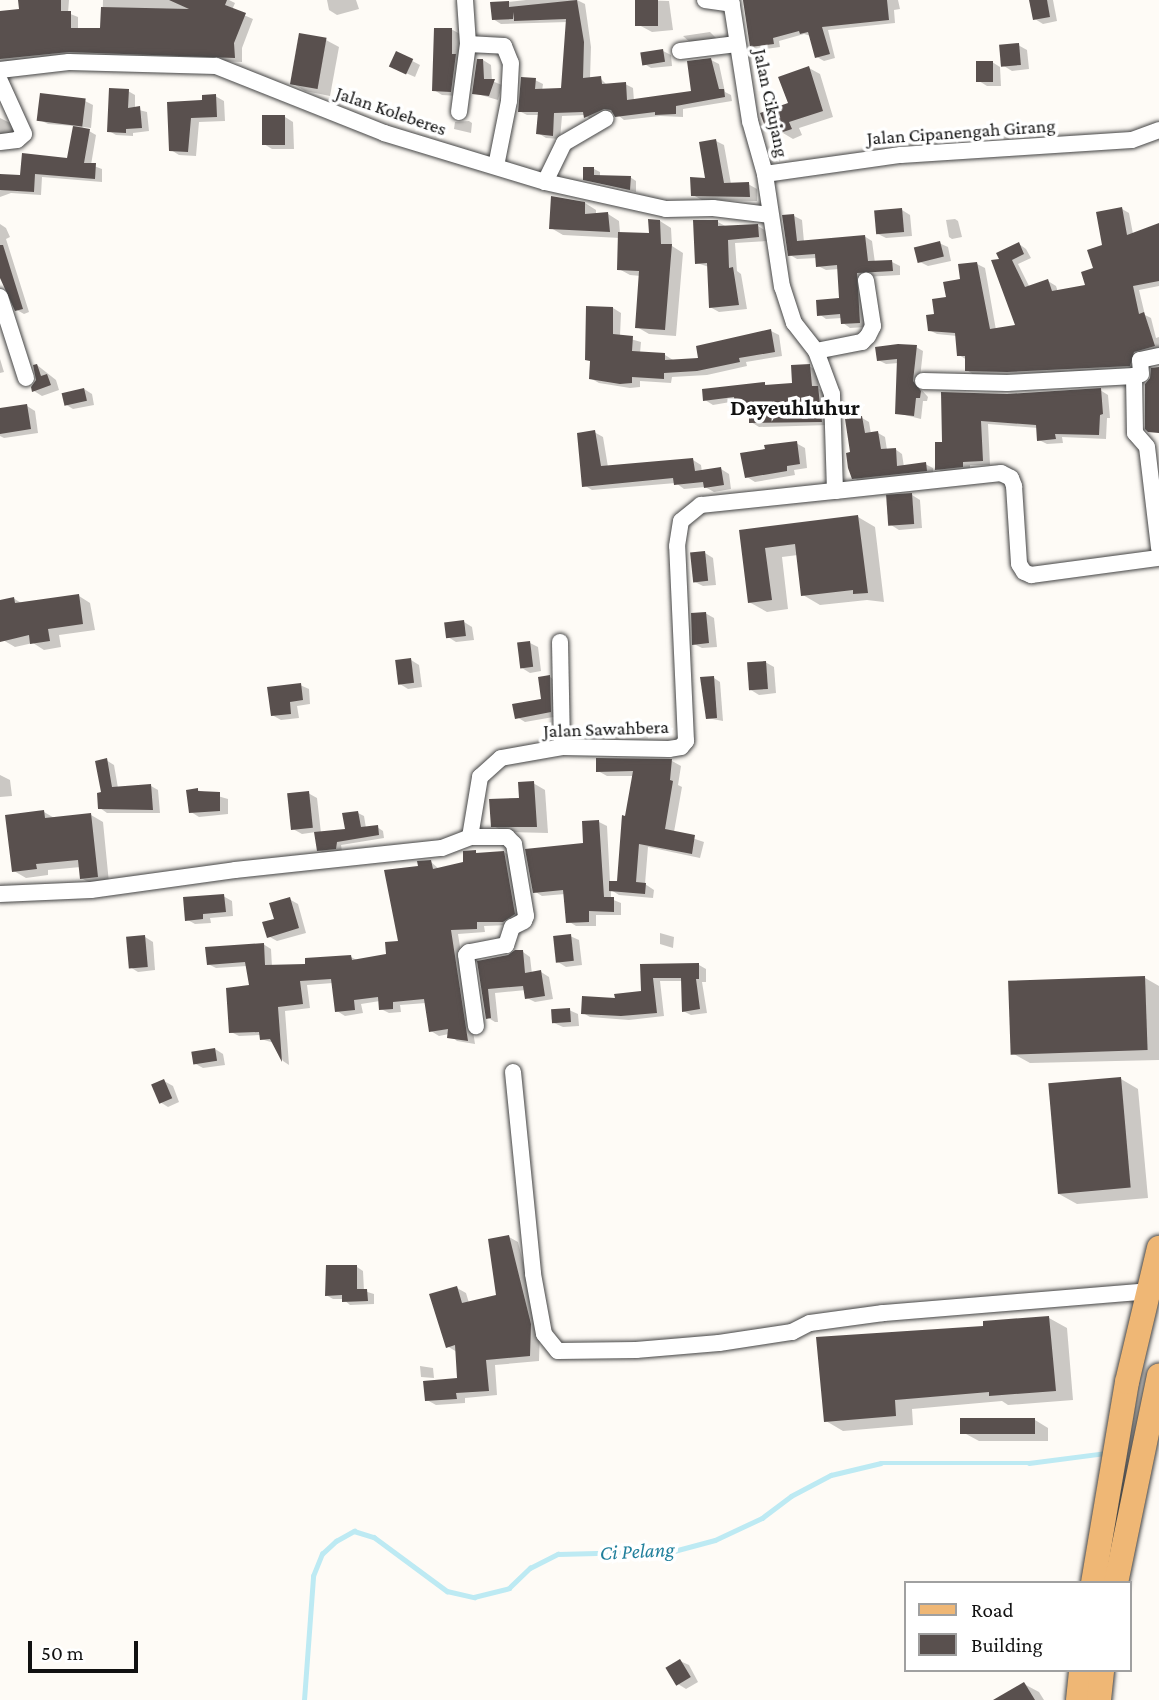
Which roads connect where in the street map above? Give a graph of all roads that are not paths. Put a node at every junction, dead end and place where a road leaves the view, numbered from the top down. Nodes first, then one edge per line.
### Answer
1 (465, 0) edge
2 (705, 0) edge
3 (732, 2) edge
4 (468, 44) junction
5 (737, 44) junction
6 (680, 51) dead end
7 (0, 70) edge
8 (0, 80) edge
9 (459, 112) dead end
10 (605, 119) dead end
11 (1159, 130) edge
12 (0, 142) edge
13 (496, 166) junction
14 (765, 174) junction
15 (545, 182) junction
16 (769, 215) junction
17 (866, 281) dead end
18 (0, 297) edge
19 (816, 351) junction
20 (1159, 356) edge
21 (1134, 376) junction
22 (26, 378) dead end
23 (923, 381) dead end
24 (835, 491) junction
25 (1159, 548) edge
26 (1159, 558) edge
27 (560, 642) dead end
28 (562, 747) junction
29 (470, 837) junction
30 (0, 894) edge
31 (476, 1026) dead end
32 (513, 1072) dead end
33 (1159, 1248) edge
34 (1149, 1291) junction
35 (1158, 1380) edge
36 (1093, 1581) edge
37 (1116, 1581) edge
38 (1081, 1672) edge
39 (1102, 1672) edge
40 (1077, 1700) edge
41 (1099, 1700) edge

1 - 4 street
2 - 3 street
3 - 5 street, Jalan Cikujang
4 - 9 street
4 - 13 street
5 - 6 street
5 - 14 street, Jalan Cikujang
7 - 13 street, Jalan Koleberes
8 - 12 street
10 - 15 street
11 - 14 street, Jalan Cipanengah Girang
13 - 15 street, Jalan Koleberes
14 - 16 street, Jalan Cikujang
15 - 16 street, Jalan Koleberes
16 - 19 street
17 - 19 street
18 - 22 street
19 - 24 street
20 - 21 street
21 - 23 street
21 - 25 street
24 - 26 street
24 - 28 street, Jalan Sawahbera
27 - 28 street
28 - 29 street, Jalan Sawahbera
29 - 30 street
29 - 31 street
32 - 34 street
33 - 34 main road
34 - 36 main road
35 - 37 main road
38 - 40 main road
39 - 41 main road

